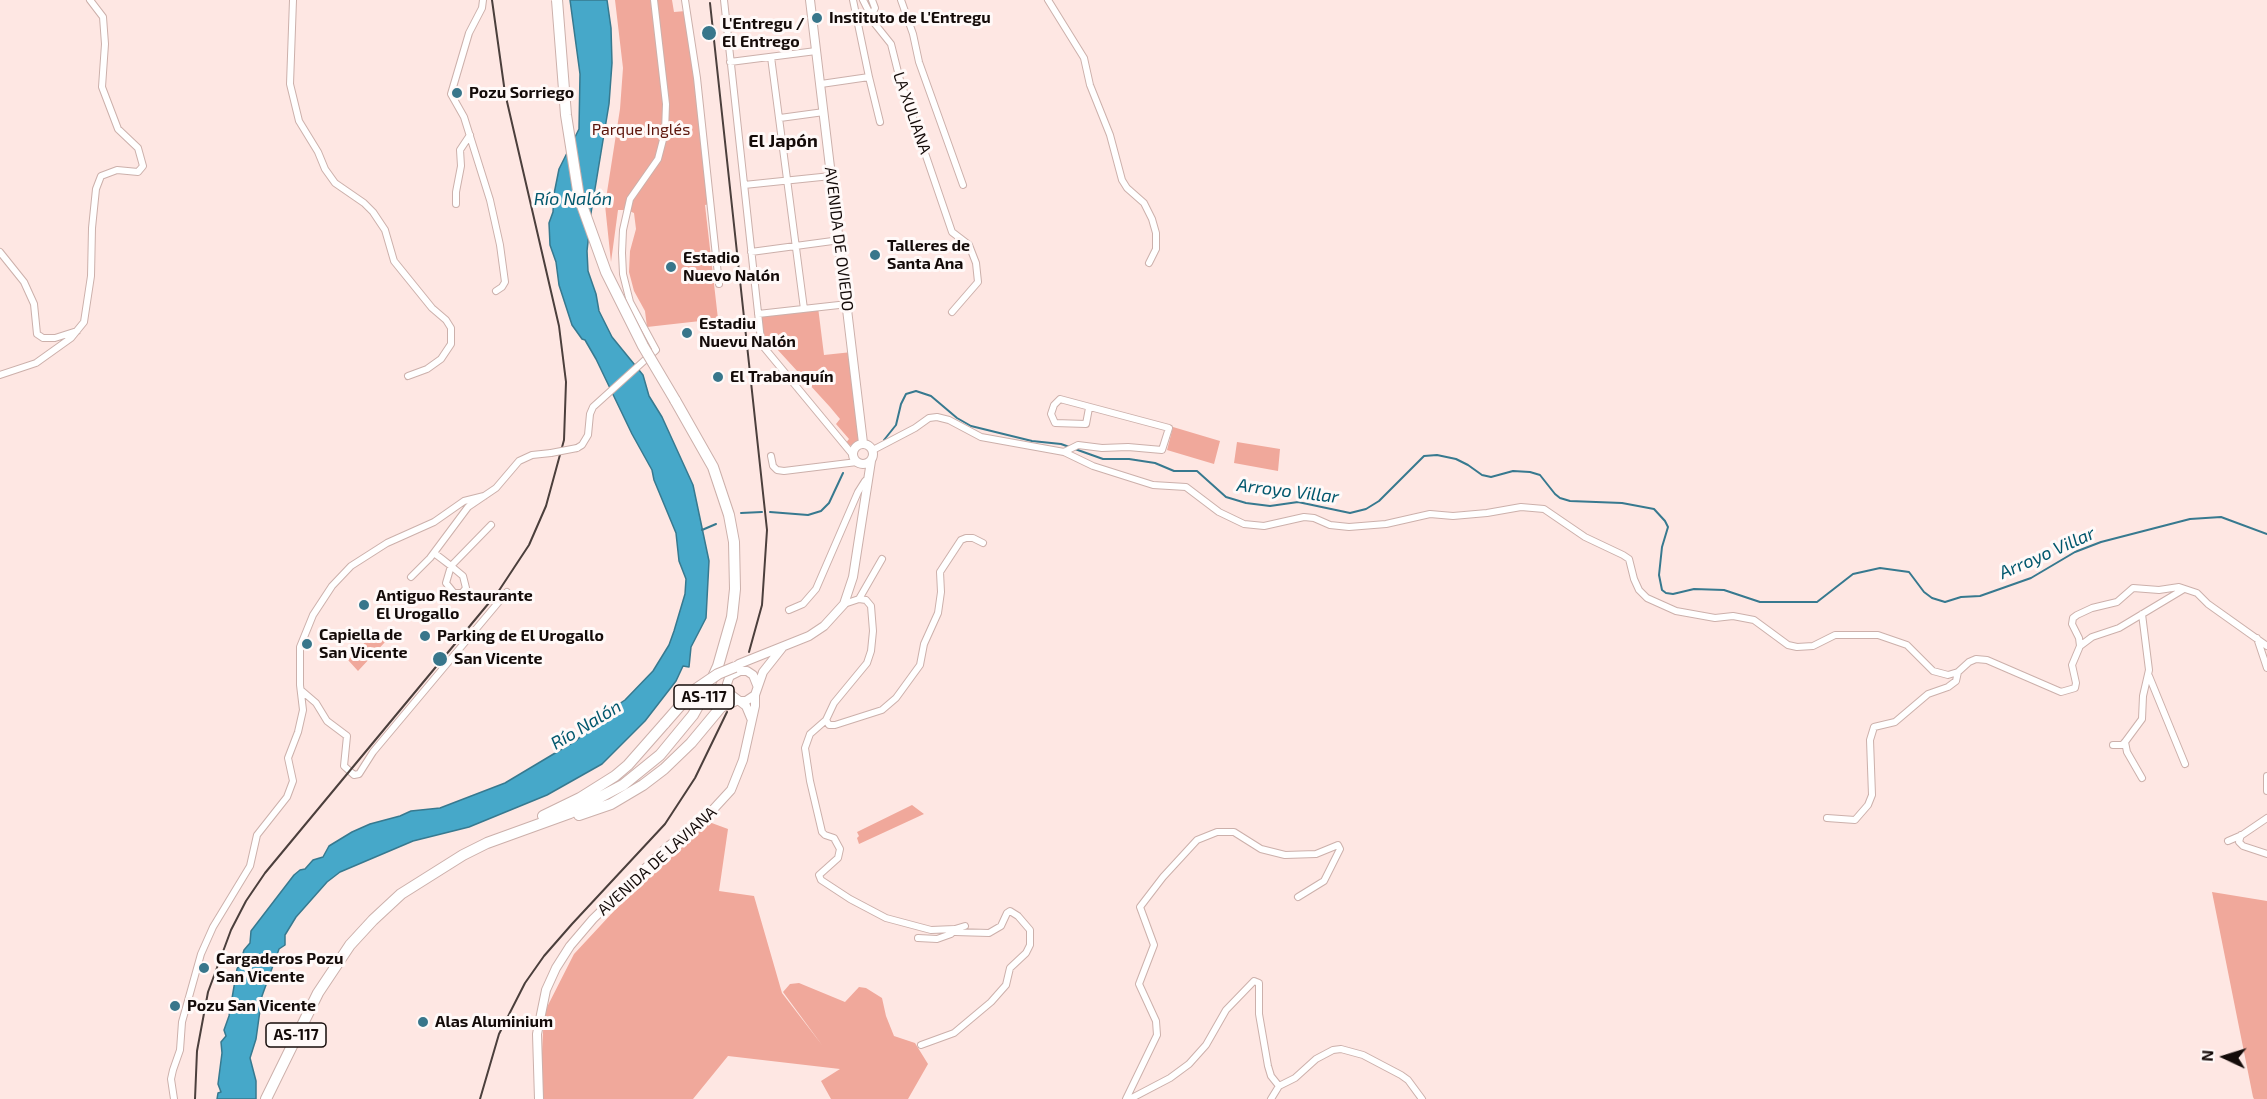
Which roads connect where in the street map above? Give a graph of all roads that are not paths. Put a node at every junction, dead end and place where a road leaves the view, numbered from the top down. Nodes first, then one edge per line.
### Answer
1 (90, 0) edge
2 (293, 0) edge
3 (483, 0) edge
4 (557, 0) edge
5 (654, 0) edge
6 (685, 0) edge
7 (724, 0) edge
8 (813, 0) edge
9 (853, 0) edge
10 (863, 0) edge
11 (872, 0) edge
12 (901, 0) edge
13 (1048, 0) edge
14 (871, 17) junction
15 (816, 51) junction
16 (771, 57) junction
17 (730, 62) junction
18 (869, 77) junction
19 (821, 84) junction
20 (824, 112) junction
21 (780, 118) junction
22 (880, 122) dead end
23 (470, 135) junction
24 (831, 176) junction
25 (788, 181) junction
26 (744, 185) junction
27 (963, 185) dead end
28 (456, 204) dead end
29 (840, 240) junction
30 (796, 246) junction
31 (0, 252) edge
32 (751, 252) junction
33 (1149, 263) dead end
34 (719, 284) dead end
35 (496, 291) dead end
36 (848, 304) junction
37 (804, 309) junction
38 (952, 312) dead end
39 (758, 314) junction
40 (78, 330) junction
41 (0, 375) edge
42 (408, 376) dead end
43 (1089, 408) junction
44 (873, 450) joint
45 (1065, 451) junction
46 (860, 455) junction
47 (771, 456) dead end
48 (865, 481) junction
49 (865, 491) junction
50 (484, 496) junction
51 (491, 525) dead end
52 (983, 543) dead end
53 (434, 553) junction
54 (882, 559) dead end
55 (411, 577) dead end
56 (2184, 589) junction
57 (507, 592) dead end
58 (859, 599) junction
59 (844, 604) junction
60 (789, 610) dead end
61 (2142, 614) junction
62 (2257, 638) junction
63 (784, 646) junction
64 (2080, 646) junction
65 (2267, 646) edge
66 (2267, 668) edge
67 (733, 671) junction
68 (1958, 672) junction
69 (2149, 676) junction
70 (756, 690) junction
71 (302, 691) junction
72 (738, 700) junction
73 (826, 720) junction
74 (751, 722) junction
75 (2125, 742) junction
76 (2113, 745) dead end
77 (2185, 764) dead end
78 (2267, 776) edge
79 (2142, 778) dead end
80 (2267, 791) edge
81 (1827, 818) dead end
82 (2267, 818) edge
83 (516, 832) junction
84 (2242, 835) junction
85 (2228, 841) dead end
86 (486, 843) junction
87 (2267, 854) edge
88 (1298, 897) dead end
89 (965, 926) dead end
90 (955, 930) junction
91 (918, 938) dead end
92 (921, 1046) dead end
93 (1279, 1086) junction
94 (174, 1099) edge
95 (266, 1099) edge
96 (538, 1099) edge
97 (1128, 1099) edge
98 (1271, 1099) edge
99 (1422, 1099) edge

1 - 40 street
2 - 42 street
3 - 23 street
4 - 83 main road, AS-117, bridge
5 - 50 street, bridge
6 - 34 street
7 - 17 street
8 - 15 street, AVENIDA DE OVIEDO
9 - 18 street
10 - 14 street, LA XULIANA
11 - 14 street
12 - 27 street, LA XULIANA
13 - 33 street
14 - 38 street, LA XULIANA
15 - 16 street
15 - 19 street, AVENIDA DE OVIEDO
16 - 17 street
16 - 21 street
17 - 26 street
18 - 19 street
18 - 22 street
19 - 20 street, AVENIDA DE OVIEDO
20 - 21 street
20 - 24 street, AVENIDA DE OVIEDO
21 - 25 street
23 - 28 street
23 - 35 street
24 - 25 street
24 - 29 street, AVENIDA DE OVIEDO
25 - 26 street
25 - 30 street
26 - 32 street
29 - 30 street
29 - 36 street, AVENIDA DE OVIEDO
30 - 32 street
30 - 37 street
31 - 40 street
32 - 39 street
36 - 37 street
36 - 46 street, AVENIDA DE OVIEDO
37 - 39 street
39 - 46 street
40 - 41 street
43 - 43 street
43 - 45 street
44 - 45 street
44 - 46 street
45 - 68 street
46 - 47 street
46 - 48 street
46 - 49 street
48 - 49 street
48 - 60 street
49 - 59 street
50 - 53 street
50 - 71 street
51 - 53 street
52 - 73 street
53 - 55 street
54 - 58 street
56 - 61 street
56 - 62 street
56 - 64 street
57 - 71 street
58 - 59 street
58 - 73 street
59 - 63 street
61 - 64 street
61 - 69 street
62 - 65 street
62 - 66 street
63 - 67 street
63 - 70 street
64 - 68 street
67 - 70 street
67 - 72 street
67 - 86 main road, AS-117, bridge
68 - 81 street
69 - 75 street
69 - 77 street
70 - 72 street
70 - 74 street, AVENIDA DE LAVIANA
71 - 94 street
72 - 74 street
72 - 83 main road, AS-117
73 - 90 street
74 - 96 street, AVENIDA DE LAVIANA
75 - 76 street
75 - 79 street
78 - 80 street
82 - 84 street
83 - 86 main road, AS-117
84 - 85 street
84 - 87 street
86 - 95 main road, AS-117
88 - 97 street
89 - 90 street
90 - 91 street
90 - 92 street
93 - 97 street
93 - 98 street
93 - 99 street

